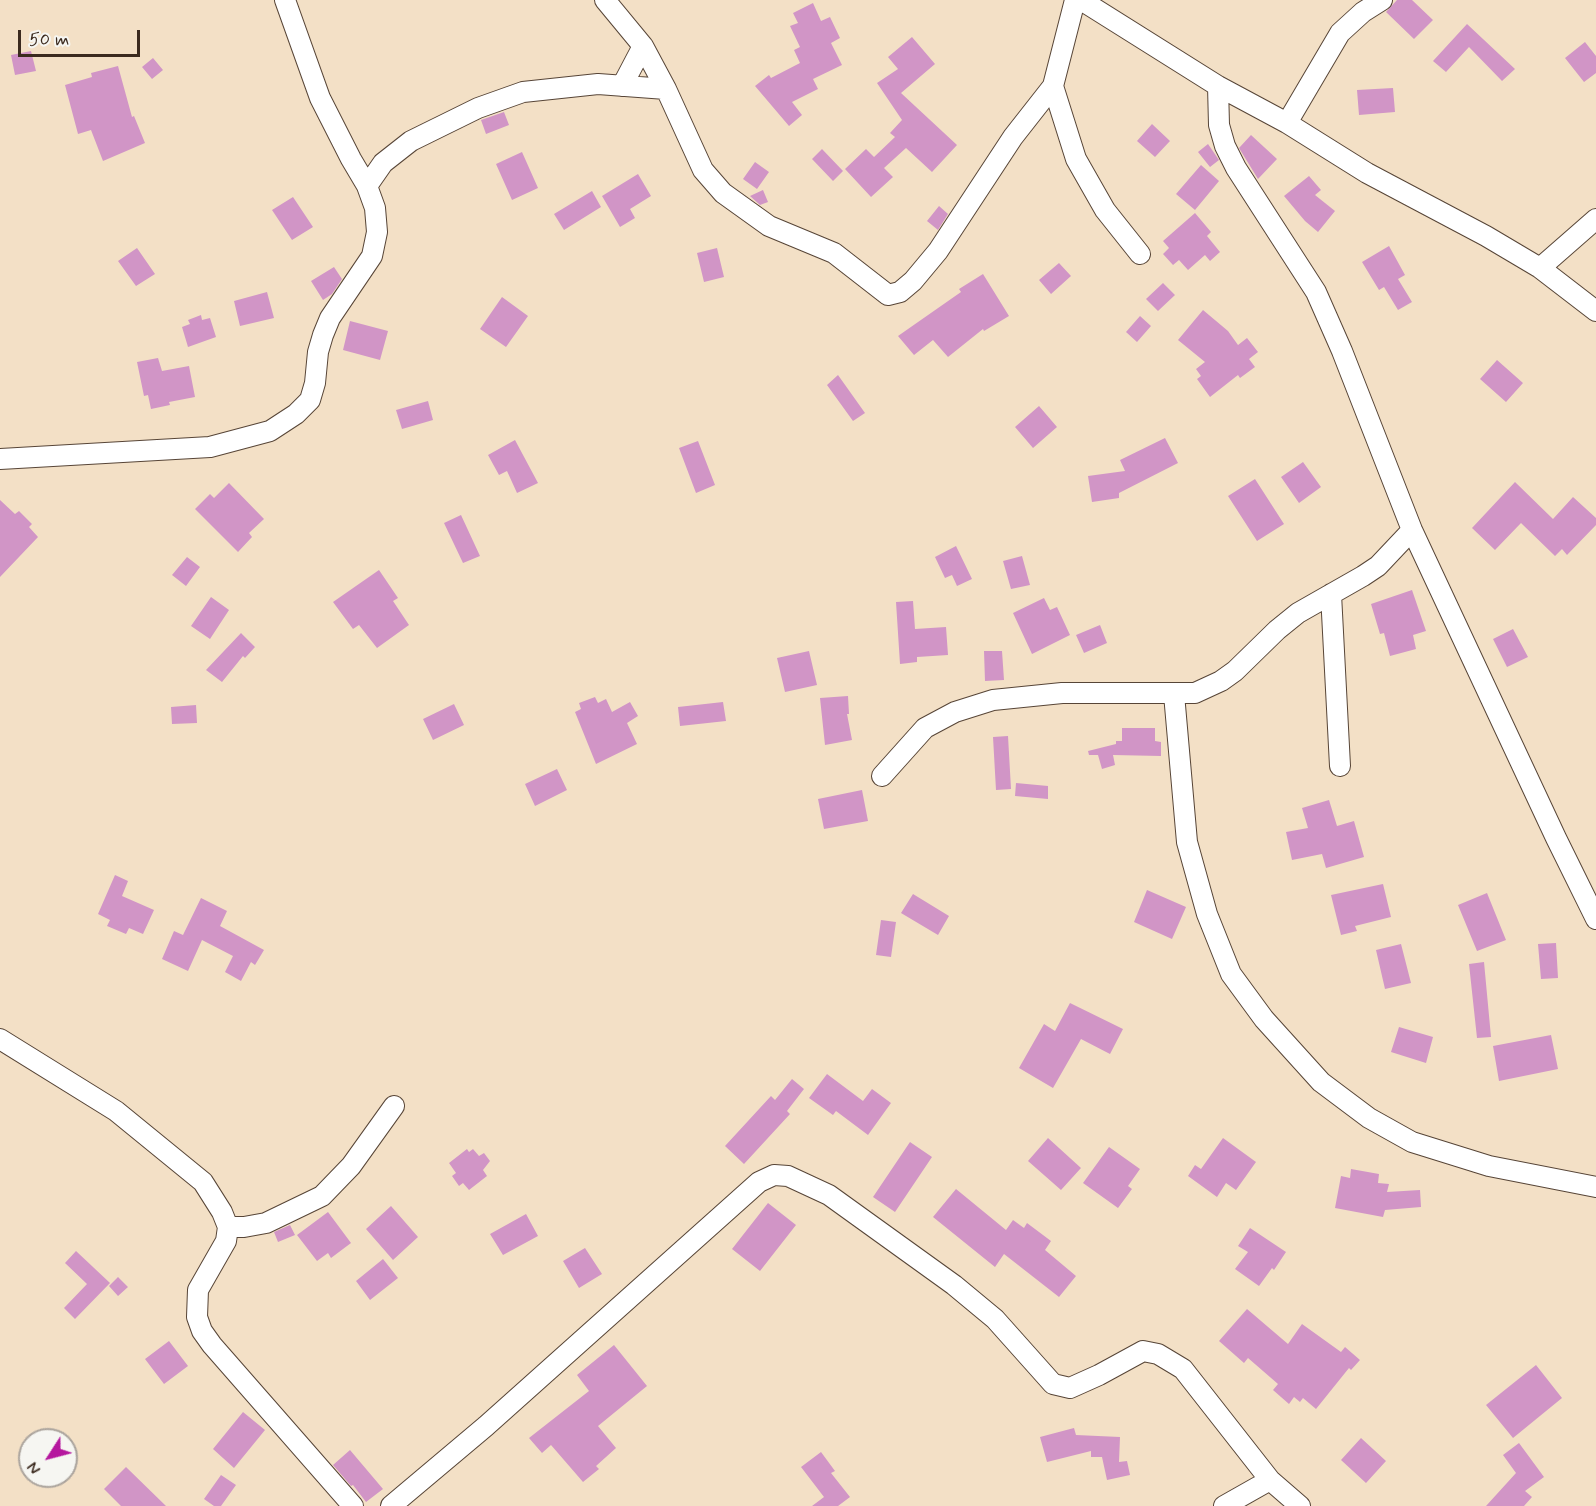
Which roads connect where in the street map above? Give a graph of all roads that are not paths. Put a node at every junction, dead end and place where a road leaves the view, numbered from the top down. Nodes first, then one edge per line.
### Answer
1 (285, 0) edge
2 (605, 0) edge
3 (1075, 0) edge
4 (1081, 0) edge
5 (1382, 0) edge
6 (643, 46) junction
7 (622, 86) junction
8 (1053, 86) junction
9 (1218, 86) junction
10 (666, 89) junction
11 (1287, 123) junction
12 (351, 159) junction
13 (383, 163) junction
14 (367, 186) junction
15 (1596, 219) edge
16 (1140, 254) dead end
17 (1540, 268) junction
18 (1596, 311) edge
19 (0, 459) edge
20 (1412, 530) junction
21 (1331, 594) junction
22 (1174, 694) junction
23 (1340, 766) dead end
24 (882, 776) dead end
25 (1596, 919) edge
26 (0, 1039) edge
27 (394, 1106) dead end
28 (1596, 1187) edge
29 (228, 1227) junction
30 (1270, 1480) junction
31 (353, 1506) edge
32 (392, 1506) edge
33 (1224, 1506) edge
34 (1300, 1506) edge

1 - 12 street
2 - 6 street
3 - 8 street
4 - 9 street
5 - 11 street
6 - 7 street
6 - 10 street
7 - 10 street
7 - 13 street
8 - 10 street
8 - 16 street
9 - 11 street
9 - 20 street
11 - 17 street
12 - 13 street
12 - 14 street
13 - 14 street
14 - 19 street
15 - 17 street
17 - 18 street
20 - 21 street
20 - 25 street
21 - 22 street
21 - 23 street
22 - 24 street
22 - 28 street
26 - 29 street
27 - 29 street
29 - 31 street
30 - 32 street
30 - 33 street
30 - 34 street

